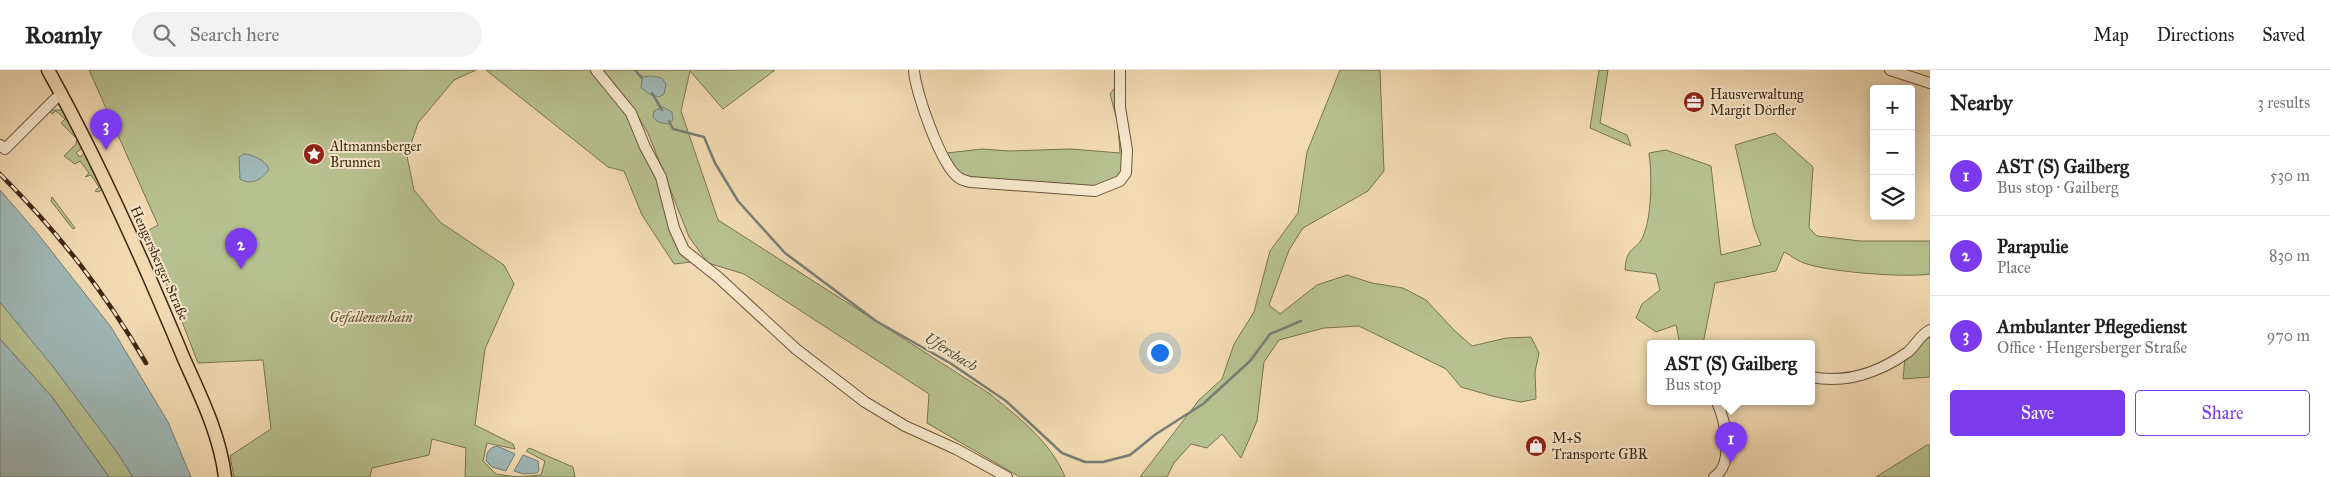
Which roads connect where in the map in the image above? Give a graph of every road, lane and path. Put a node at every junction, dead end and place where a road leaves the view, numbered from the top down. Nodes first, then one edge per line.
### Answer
1 (48, 70) edge
2 (596, 70) edge
3 (914, 70) edge
4 (1120, 70) edge
5 (1890, 70) edge
6 (1930, 83) edge
7 (62, 95) junction
8 (0, 145) edge
9 (1930, 330) edge
10 (1815, 377) edge
11 (1718, 405) edge
12 (225, 477) edge
13 (1007, 477) edge
14 (1714, 477) edge

1 - 7 main road, Hengersberger Straße
2 - 13 street
3 - 4 street
5 - 6 street
7 - 8 street
7 - 12 main road, Hengersberger Straße
9 - 10 street
11 - 14 street

